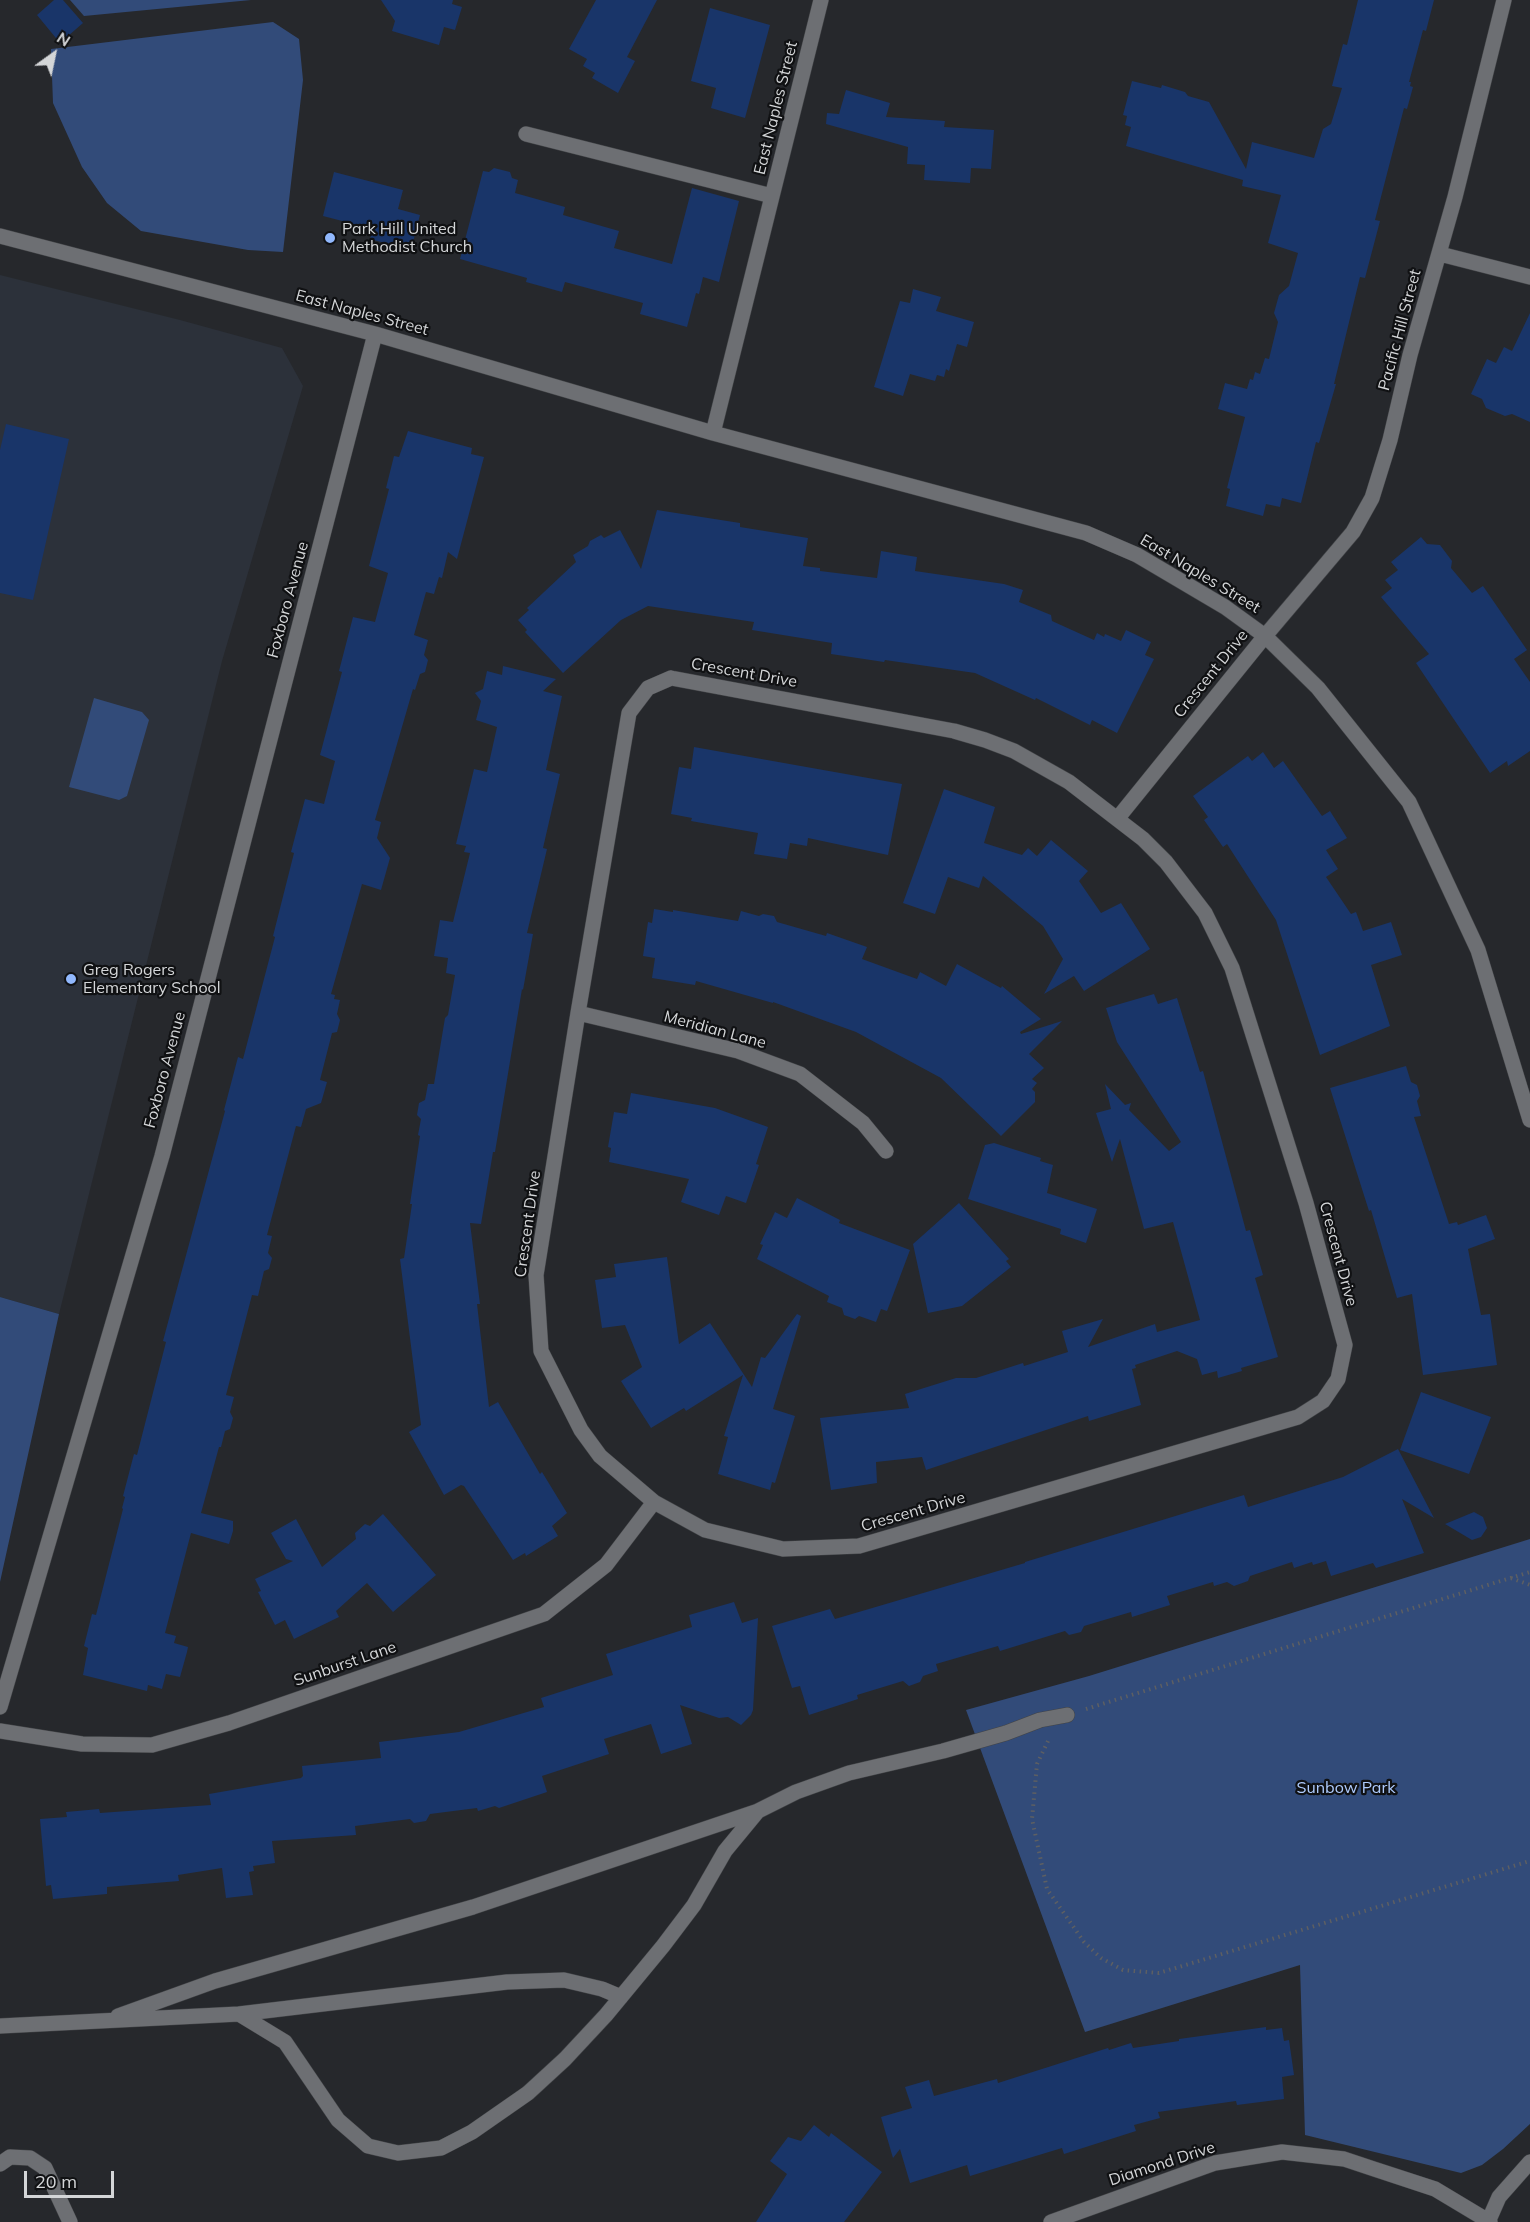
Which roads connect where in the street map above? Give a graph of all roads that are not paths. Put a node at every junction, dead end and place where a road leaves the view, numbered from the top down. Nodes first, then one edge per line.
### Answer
1 (821, 0) edge
2 (1504, 0) edge
3 (526, 134) dead end
4 (772, 196) junction
5 (0, 236) edge
6 (1440, 254) junction
7 (1530, 277) edge
8 (375, 334) junction
9 (713, 433) junction
10 (1265, 636) junction
11 (1117, 819) junction
12 (578, 1013) junction
13 (1530, 1120) edge
14 (886, 1151) dead end
15 (654, 1502) junction
16 (0, 1707) edge
17 (1067, 1715) road end
18 (0, 1731) edge
19 (758, 1811) junction
20 (621, 1997) junction
21 (239, 2014) junction
22 (104, 2021) junction
23 (0, 2026) edge
24 (1530, 2162) edge
25 (0, 2164) edge
26 (70, 2222) edge
27 (1051, 2222) edge
28 (1489, 2222) edge

1 - 4 street, East Naples Street
2 - 6 street, Pacific Hill Street
3 - 4 street
4 - 9 street, East Naples Street
5 - 8 street, East Naples Street
6 - 7 street
6 - 10 street, Pacific Hill Street
8 - 9 street, East Naples Street
8 - 16 street, Foxboro Avenue
9 - 10 street, East Naples Street
10 - 11 street, Crescent Drive
10 - 13 street, East Naples Street
11 - 12 street, Crescent Drive
11 - 15 street, Crescent Drive
12 - 14 street, Meridian Lane
12 - 15 street, Crescent Drive
15 - 18 street, Sunburst Lane
17 - 19 street
19 - 20 street
19 - 22 street
20 - 21 street
20 - 21 street
21 - 22 street
22 - 23 street
24 - 28 street
25 - 26 street
27 - 28 street, Diamond Drive

